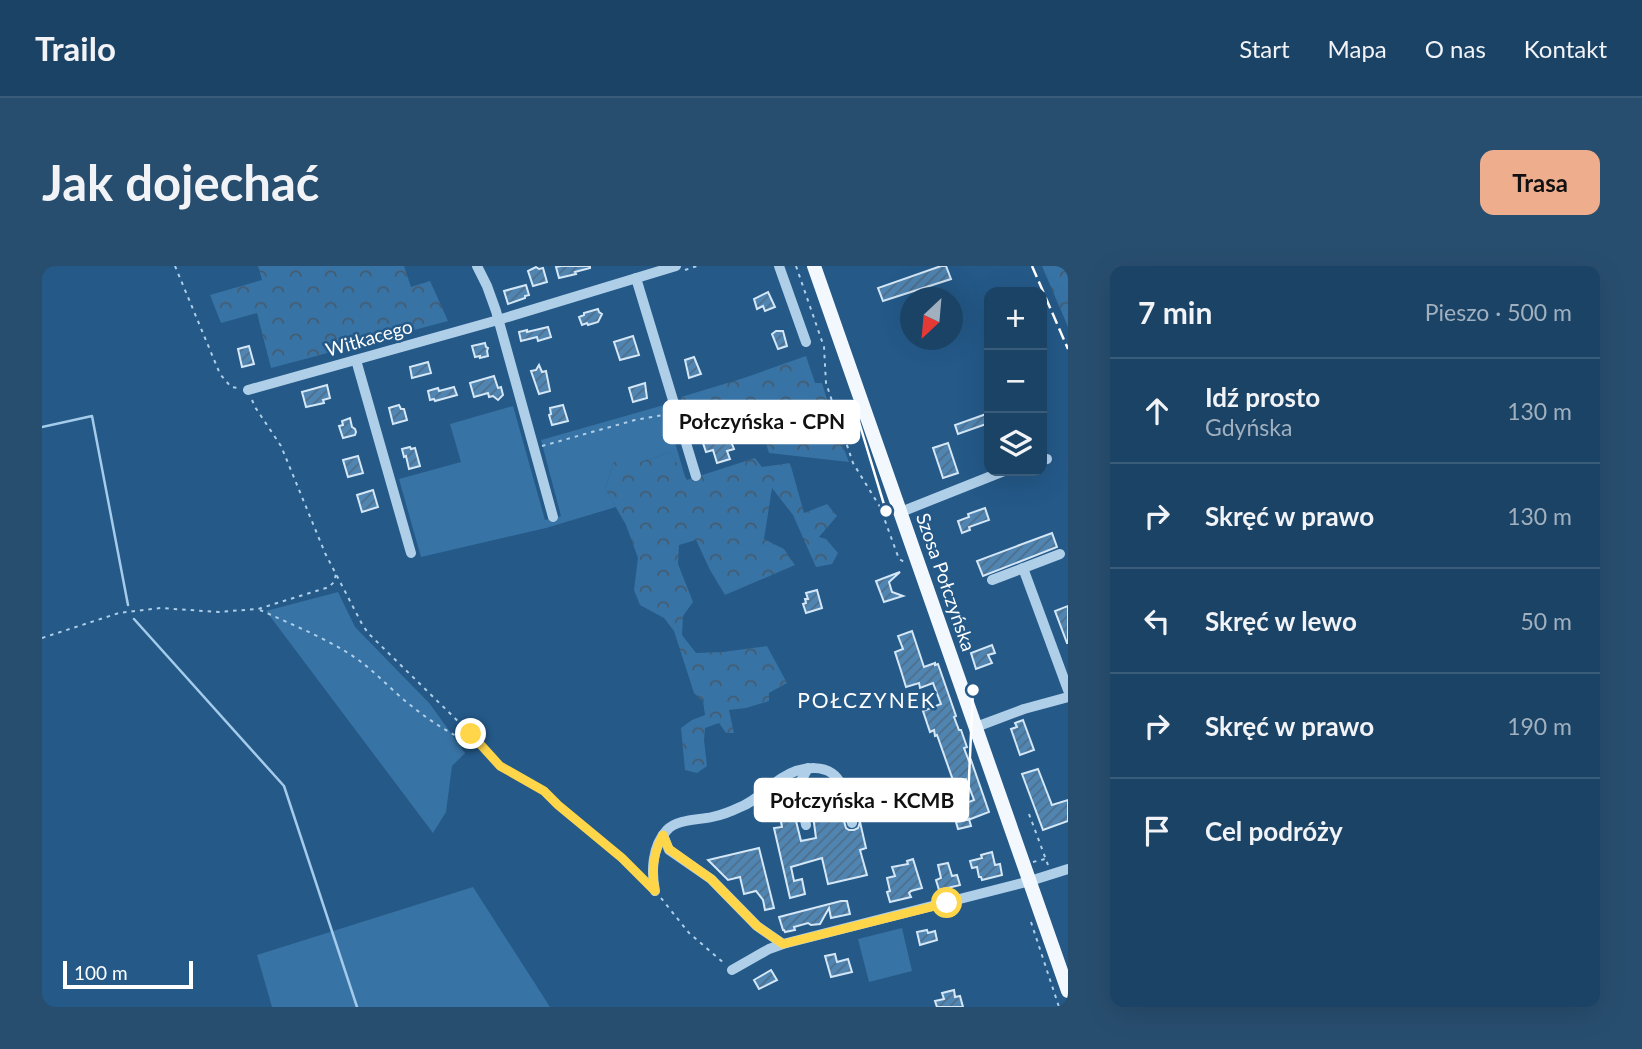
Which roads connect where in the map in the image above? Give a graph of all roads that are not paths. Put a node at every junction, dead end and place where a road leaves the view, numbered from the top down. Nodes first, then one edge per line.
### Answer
1 (477, 266) edge
2 (676, 266) edge
3 (779, 266) edge
4 (814, 266) edge
5 (636, 278) junction
6 (498, 320) junction
7 (806, 342) dead end
8 (356, 360) junction
9 (248, 390) road end
10 (696, 476) dead end
11 (991, 476) edge
12 (901, 512) junction
13 (553, 517) dead end
14 (411, 554) dead end
15 (1060, 554) dead end
16 (1023, 568) junction
17 (992, 580) dead end
18 (1068, 690) edge
19 (1068, 697) edge
20 (976, 727) junction
21 (808, 768) junction
22 (852, 823) dead end
23 (806, 825) dead end
24 (663, 835) junction
25 (1068, 869) edge
26 (1030, 881) junction
27 (655, 891) road end
28 (783, 944) junction
29 (732, 970) road end
30 (1068, 990) edge

1 - 6 street
2 - 5 street, Witkacego
3 - 7 street
4 - 12 main road, Szosa Połczyńska
5 - 6 street, Witkacego
5 - 10 street
6 - 8 street, Witkacego
6 - 13 street
8 - 9 street, Witkacego
8 - 14 street
11 - 12 street
12 - 20 main road, Szosa Połczyńska
15 - 16 street
16 - 17 street
16 - 18 street
19 - 20 street
20 - 26 main road, Szosa Połczyńska
21 - 22 street
21 - 23 street
21 - 24 street
24 - 27 street
24 - 28 street
25 - 26 street
26 - 28 street
26 - 30 main road, Szosa Połczyńska
28 - 29 street

